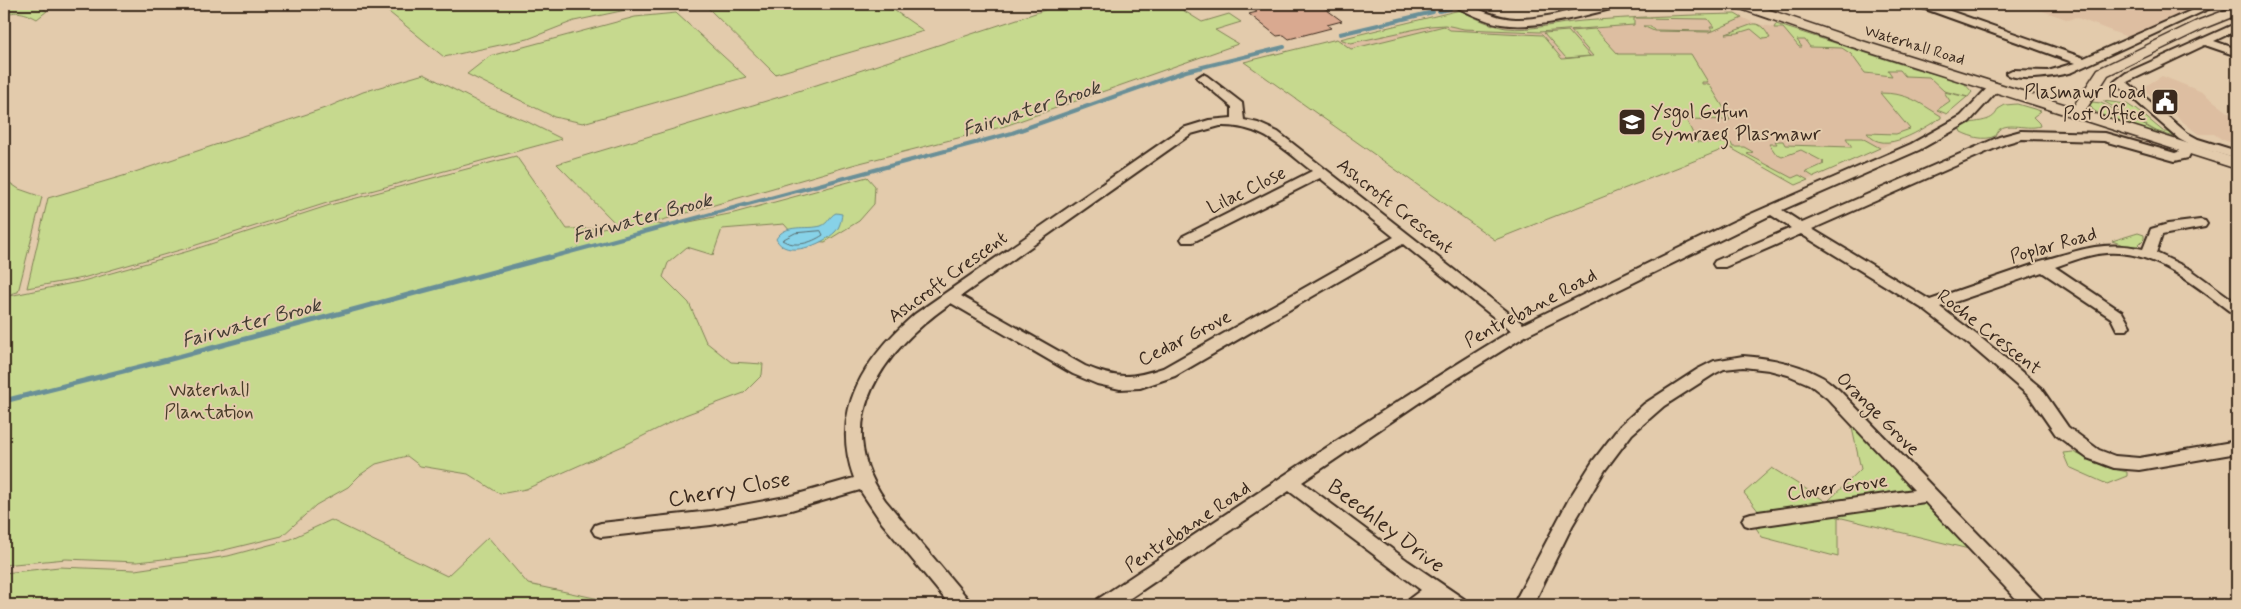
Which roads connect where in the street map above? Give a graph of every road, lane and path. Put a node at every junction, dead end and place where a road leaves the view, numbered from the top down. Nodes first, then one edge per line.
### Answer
1 (1458, 4) edge
2 (1618, 4) edge
3 (1740, 4) edge
4 (1921, 4) edge
5 (2214, 4) edge
6 (2237, 10) edge
7 (2237, 26) edge
8 (2205, 41) junction
9 (2118, 46) junction
10 (2237, 53) edge
11 (2139, 55) junction
12 (2084, 62) junction
13 (2111, 68) junction
14 (2012, 73) dead end
15 (2130, 75) junction
16 (1203, 78) dead end
17 (1996, 87) junction
18 (2077, 112) junction
19 (1238, 123) junction
20 (2187, 148) junction
21 (2237, 155) edge
22 (2237, 164) edge
23 (1321, 172) junction
24 (1772, 210) junction
25 (2200, 224) dead end
26 (1803, 229) junction
27 (1404, 237) junction
28 (1188, 238) dead end
29 (2148, 254) junction
30 (1720, 264) dead end
31 (2042, 265) junction
32 (950, 296) junction
33 (1928, 306) junction
34 (2237, 310) edge
35 (2122, 326) dead end
36 (1522, 330) junction
37 (2237, 447) edge
38 (1290, 481) junction
39 (864, 482) junction
40 (1929, 495) junction
41 (1750, 520) dead end
42 (601, 530) dead end
43 (1434, 591) junction
44 (961, 605) edge
45 (1105, 605) edge
46 (1416, 605) edge
47 (1457, 605) edge
48 (1523, 605) edge
49 (2034, 605) edge

1 - 2 street
3 - 17 street, Waterhall Road
4 - 12 street
5 - 9 street
6 - 11 street
7 - 8 street
8 - 10 street
8 - 15 street
9 - 11 street
9 - 12 street
11 - 13 street
12 - 14 street
13 - 15 street
13 - 18 street
15 - 21 street
16 - 19 street
17 - 18 street, Waterhall Road
17 - 24 street, Pentrebane Road
18 - 20 street
19 - 23 street, Ashcroft Crescent
19 - 32 street, Ashcroft Crescent
20 - 22 street
20 - 26 street
23 - 27 street, Ashcroft Crescent
23 - 28 street, Lilac Close
24 - 26 street, Roche Crescent
24 - 36 street, Pentrebane Road
25 - 29 street
26 - 30 street
26 - 33 street, Roche Crescent
27 - 32 street, Cedar Grove
27 - 36 street, Ashcroft Crescent
29 - 31 street, Poplar Road
29 - 34 street, Poplar Road
31 - 33 street, Poplar Road
31 - 35 street
32 - 39 street, Ashcroft Crescent
33 - 37 street, Roche Crescent
36 - 38 street, Pentrebane Road
38 - 43 street, Beechley Drive
38 - 45 street, Pentrebane Road
39 - 42 street, Cherry Close
39 - 44 street, Ashcroft Crescent
40 - 41 street, Clover Grove
40 - 48 street, Orange Grove
40 - 49 street, Orange Grove
43 - 46 street
43 - 47 street, Beechley Drive

